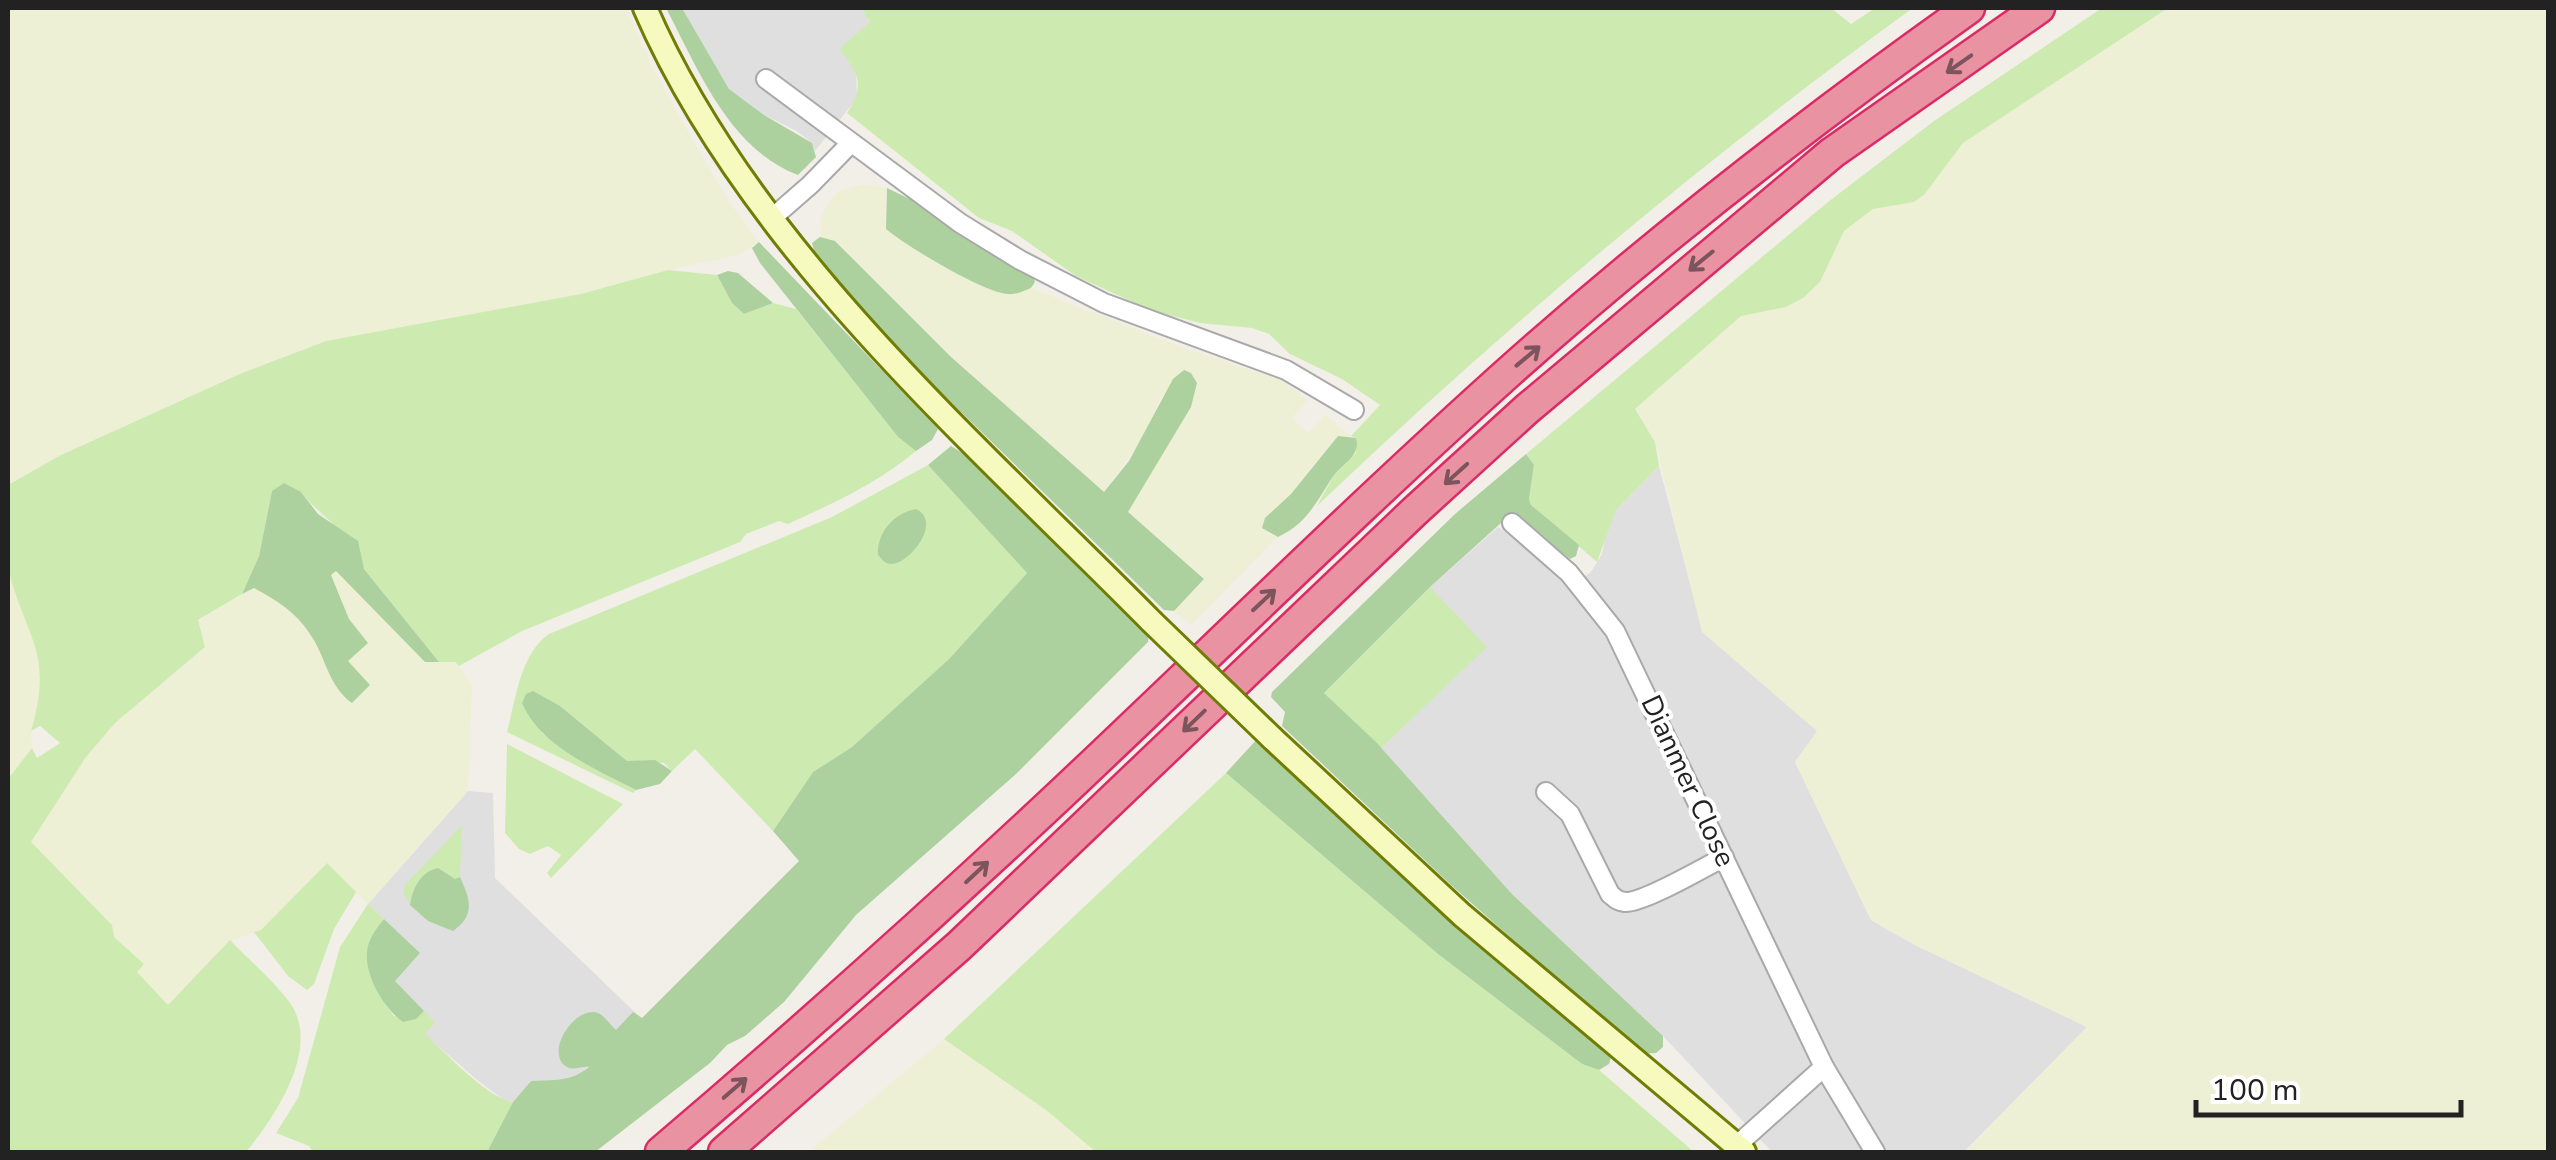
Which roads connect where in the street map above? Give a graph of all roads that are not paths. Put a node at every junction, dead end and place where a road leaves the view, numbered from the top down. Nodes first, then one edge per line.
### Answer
1 (646, 8) edge
2 (1969, 8) edge
3 (2039, 8) edge
4 (766, 79) dead end
5 (851, 143) junction
6 (771, 218) junction
7 (1354, 410) dead end
8 (1512, 523) dead end
9 (1546, 792) dead end
10 (1724, 857) junction
11 (1824, 1067) junction
12 (1740, 1149) edge
13 (661, 1152) edge
14 (724, 1152) edge
15 (1875, 1152) edge

1 - 6 street
13 -> 2 highway
3 -> 14 highway
4 - 5 street
5 - 6 street
5 - 7 street
6 - 12 street, bridge
8 - 10 street, Dianmer Close
9 - 10 street
10 - 11 street, Dianmer Close
11 - 12 street
11 - 15 street, Dianmer Close

